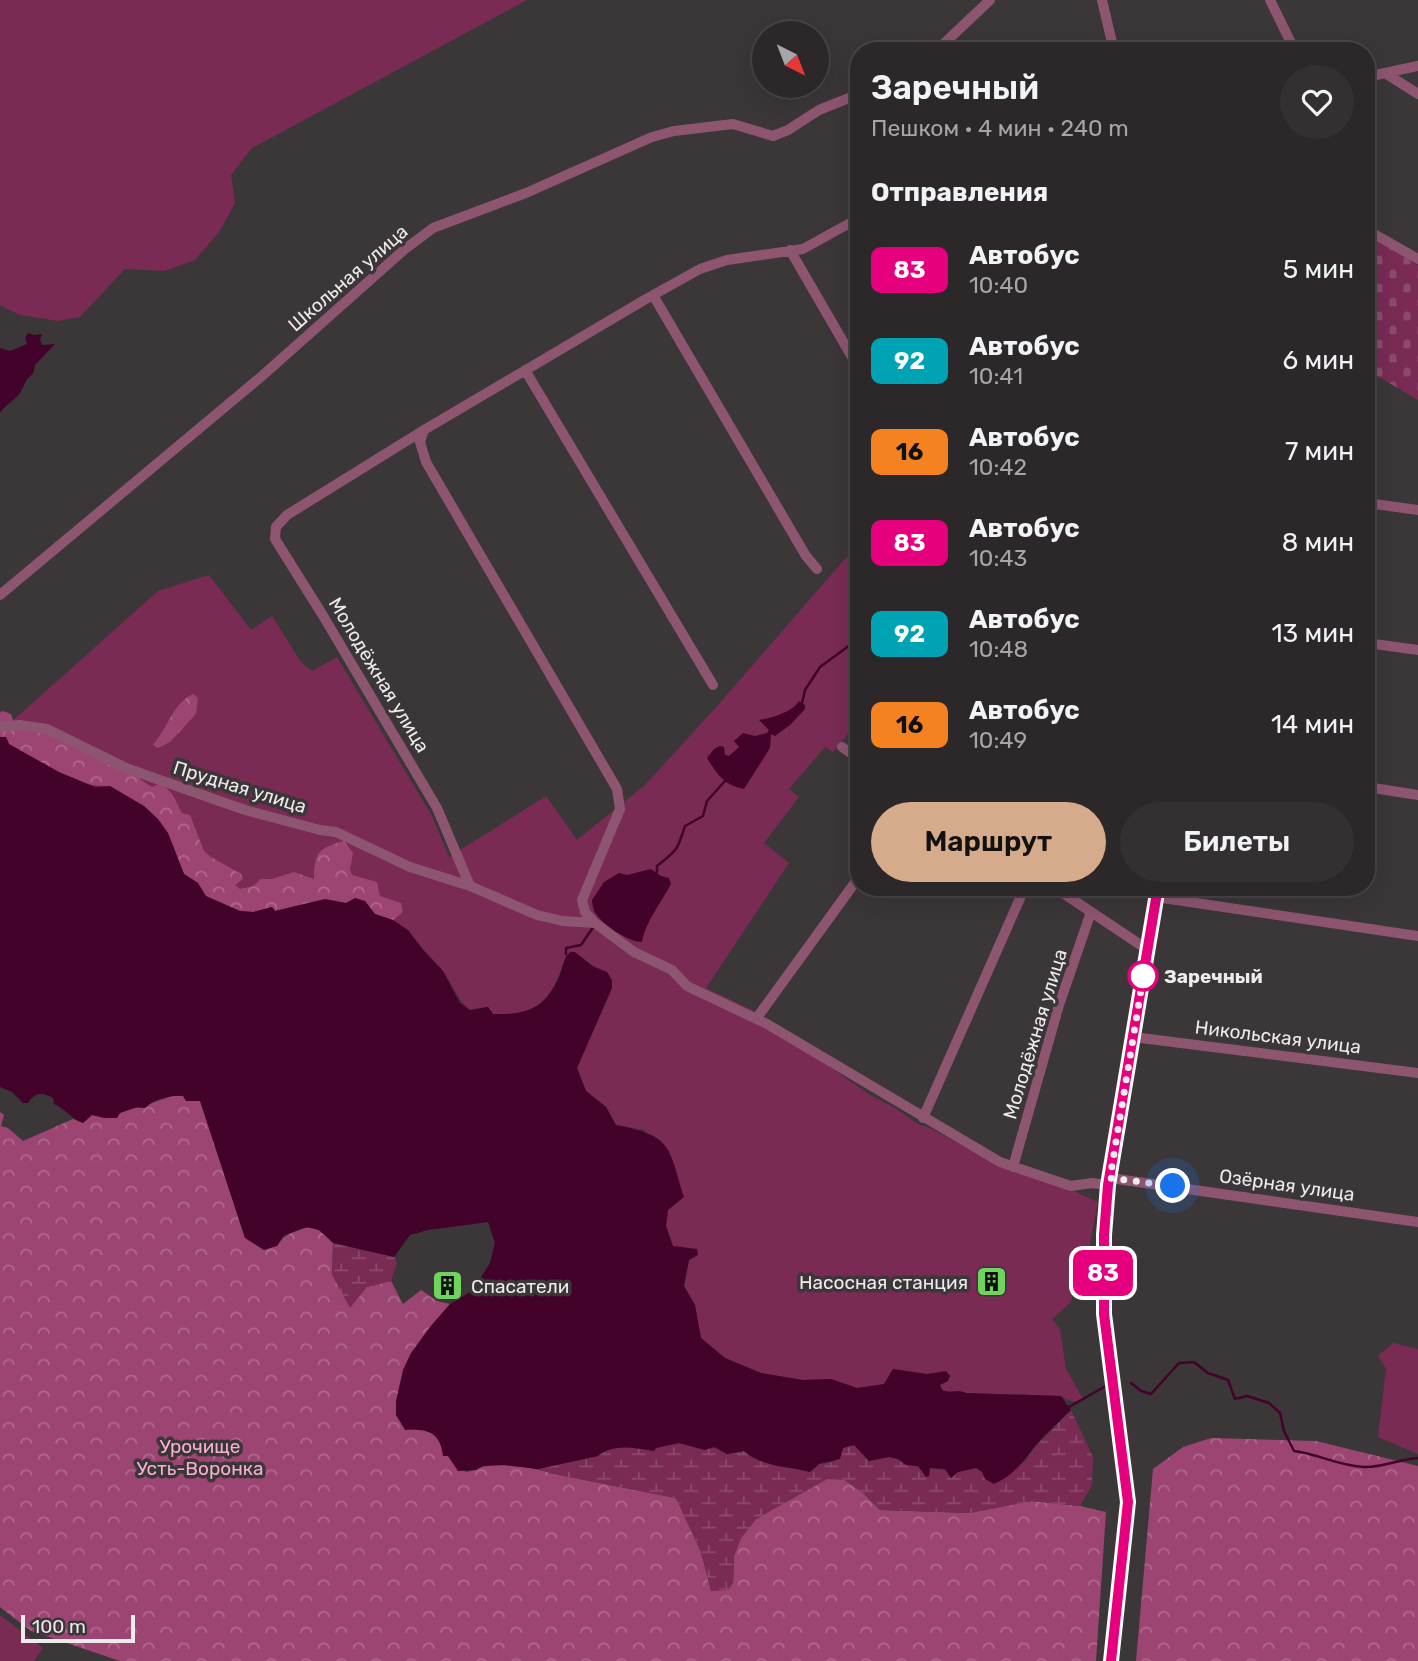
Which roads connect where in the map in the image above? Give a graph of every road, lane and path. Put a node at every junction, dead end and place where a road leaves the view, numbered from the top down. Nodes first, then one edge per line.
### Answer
1 (990, 0) edge
2 (1102, 0) edge
3 (1270, 0) edge
4 (946, 42) edge
5 (1112, 42) edge
6 (1291, 42) edge
7 (1418, 66) edge
8 (1385, 73) junction
9 (1375, 75) edge
10 (1418, 94) edge
11 (850, 98) edge
12 (850, 223) edge
13 (1375, 235) edge
14 (790, 250) junction
15 (1418, 259) edge
16 (653, 295) junction
17 (850, 353) edge
18 (525, 370) junction
19 (425, 430) junction
20 (1375, 504) edge
21 (1418, 510) edge
22 (817, 569) dead end
23 (0, 594) edge
24 (1375, 644) edge
25 (1418, 650) edge
26 (713, 685) dead end
27 (0, 727) edge
28 (842, 747) dead end
29 (850, 753) edge
30 (1375, 788) edge
31 (1418, 795) edge
32 (470, 886) junction
33 (850, 889) edge
34 (1021, 896) edge
35 (1067, 896) edge
36 (1156, 896) edge
37 (1181, 896) edge
38 (1091, 912) junction
39 (595, 923) junction
40 (1418, 936) edge
41 (1148, 950) junction
42 (756, 1018) junction
43 (1133, 1037) junction
44 (1418, 1073) edge
45 (923, 1118) junction
46 (1013, 1167) junction
47 (1109, 1182) junction
48 (1418, 1222) edge
49 (1111, 1661) edge

1 - 4 street
2 - 5 street
3 - 6 street
7 - 8 street
8 - 9 street
8 - 10 street
11 - 23 street, Школьная улица
12 - 14 street, Молодёжная улица
13 - 15 street
14 - 16 street, Молодёжная улица
14 - 17 street
16 - 18 street, Молодёжная улица
16 - 22 street
18 - 19 street, Молодёжная улица
18 - 26 street
19 - 32 street, Молодёжная улица
19 - 39 street
20 - 21 street
24 - 25 street
27 - 32 street, Прудная улица
28 - 29 street
30 - 31 street
32 - 39 street
33 - 42 street
34 - 45 street
35 - 38 street
36 - 41 street
37 - 40 street
38 - 41 street
38 - 46 street, Молодёжная улица
39 - 42 street
41 - 43 street
42 - 45 street
43 - 44 street, Никольская улица
43 - 47 street
45 - 46 street
46 - 47 street, Озёрная улица
47 - 48 street, Озёрная улица
47 - 49 street

